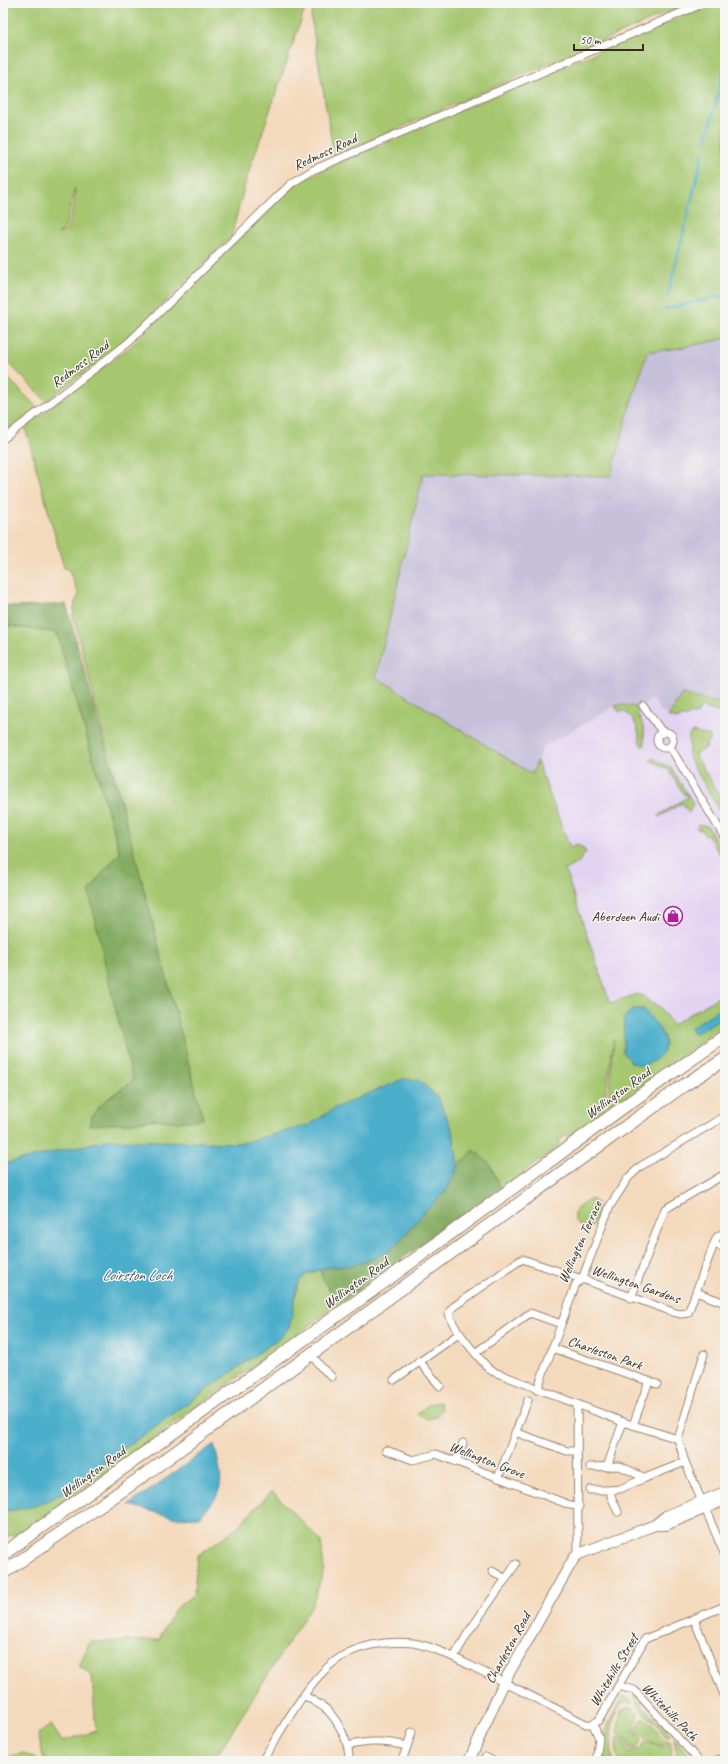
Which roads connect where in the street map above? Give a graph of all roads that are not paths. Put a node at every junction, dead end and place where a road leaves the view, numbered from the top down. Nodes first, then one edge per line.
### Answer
1 (704, 3) edge
2 (3, 439) edge
3 (643, 706) dead end
4 (663, 732) junction
5 (670, 747) junction
6 (725, 838) edge
7 (725, 1036) edge
8 (725, 1059) edge
9 (725, 1116) edge
10 (725, 1174) edge
11 (725, 1232) edge
12 (714, 1244) junction
13 (725, 1248) edge
14 (582, 1279) junction
15 (696, 1292) junction
16 (631, 1298) junction
17 (725, 1303) edge
18 (561, 1324) junction
19 (460, 1333) junction
20 (552, 1348) junction
21 (475, 1353) junction
22 (311, 1354) junction
23 (704, 1354) dead end
24 (419, 1361) junction
25 (332, 1377) dead end
26 (394, 1380) dead end
27 (649, 1381) junction
28 (657, 1384) dead end
29 (440, 1386) dead end
30 (537, 1390) junction
31 (528, 1400) dead end
32 (576, 1404) junction
33 (623, 1422) junction
34 (633, 1425) junction
35 (515, 1432) junction
36 (678, 1439) junction
37 (463, 1443) dead end
38 (386, 1450) dead end
39 (576, 1452) junction
40 (456, 1462) junction
41 (685, 1462) junction
42 (590, 1467) dead end
43 (607, 1467) junction
44 (498, 1478) junction
45 (645, 1478) junction
46 (590, 1490) dead end
47 (611, 1490) junction
48 (725, 1492) edge
49 (725, 1500) edge
50 (579, 1506) junction
51 (703, 1506) junction
52 (618, 1512) dead end
53 (3, 1554) edge
54 (579, 1554) junction
55 (725, 1555) edge
56 (516, 1564) dead end
57 (492, 1571) dead end
58 (3, 1573) edge
59 (506, 1580) junction
60 (725, 1606) edge
61 (694, 1619) junction
62 (454, 1658) junction
63 (504, 1682) junction
64 (618, 1686) junction
65 (304, 1695) junction
66 (725, 1697) edge
67 (593, 1724) junction
68 (412, 1732) dead end
69 (348, 1746) junction
70 (407, 1746) junction
71 (485, 1757) dead end
72 (725, 1757) edge
73 (262, 1761) edge
74 (349, 1761) edge
75 (402, 1761) edge
76 (469, 1761) edge
77 (493, 1761) edge
78 (596, 1761) edge
79 (699, 1761) edge
80 (715, 1761) edge

1 - 2 street, Redmoss Road
3 - 4 street
4 - 5 street
4 - 5 street
5 - 6 street
7 - 53 main road, Wellington Road
8 - 22 main road
9 - 14 street, Wellington Terrace
10 - 16 street
11 - 12 street, Wellington Gardens
12 - 13 street
12 - 15 street, Wellington Gardens
14 - 16 street, Wellington Gardens
14 - 18 street, Wellington Terrace
14 - 19 street, Wellington Gardens
15 - 16 street, Wellington Gardens
15 - 17 street
18 - 20 street, Wellington Terrace
18 - 21 street
19 - 21 street
19 - 24 street
20 - 27 street, Charleston Park
20 - 30 street, Wellington Terrace
21 - 30 street
22 - 25 street
22 - 58 main road
23 - 36 street
24 - 26 street
24 - 29 street
27 - 28 street, Charleston Park
27 - 34 street, Charleston Park
30 - 32 street
31 - 35 street
32 - 33 street
32 - 39 street
33 - 34 street
33 - 43 street
34 - 36 street
35 - 39 street
35 - 44 street
36 - 41 street
37 - 40 street
38 - 40 street, Wellington Grove
39 - 50 street
40 - 44 street, Wellington Grove
41 - 45 street
41 - 51 street
42 - 43 street
43 - 45 street
44 - 50 street, Wellington Grove
45 - 47 street
46 - 47 street
47 - 52 street
48 - 51 street
49 - 51 street
50 - 54 street
51 - 54 street
51 - 55 street
54 - 63 street, Charleston Road
56 - 59 street
57 - 59 street
59 - 62 street
60 - 61 street, Whitehills Street
61 - 64 street, Whitehills Street
61 - 66 street
62 - 63 street
62 - 65 street
63 - 67 street
63 - 76 street, Charleston Road
64 - 67 street, Whitehills Street
64 - 79 street, Whitehills Path
65 - 69 street
65 - 73 street
67 - 78 street, Whitehills Street
68 - 70 street
69 - 70 street
69 - 74 street
70 - 75 street
71 - 77 street
72 - 80 street

